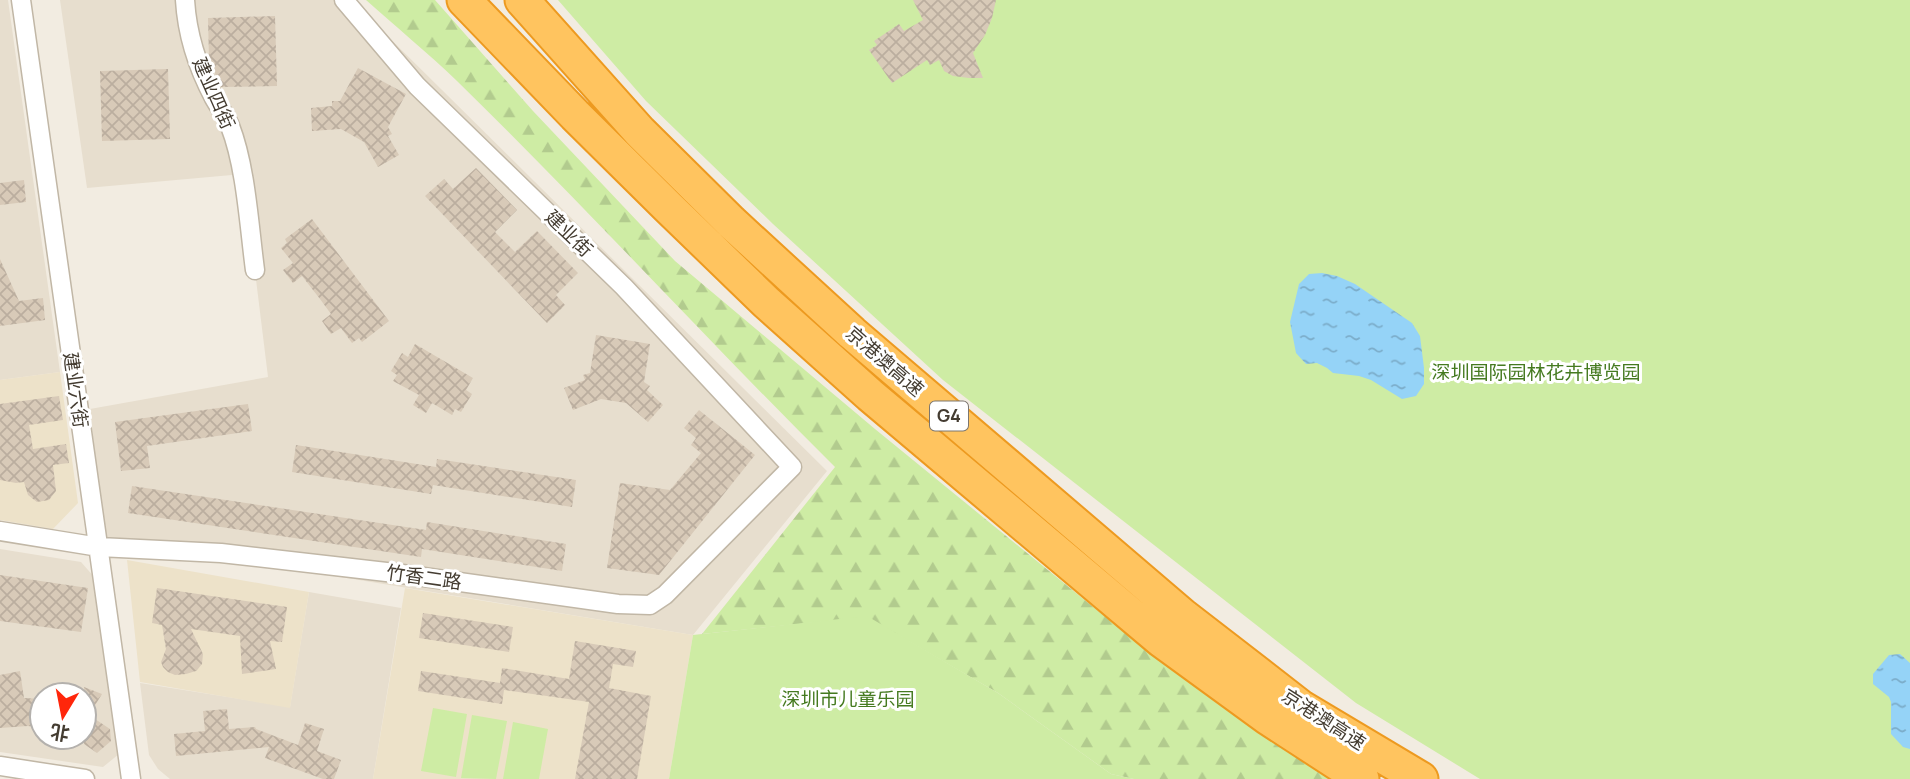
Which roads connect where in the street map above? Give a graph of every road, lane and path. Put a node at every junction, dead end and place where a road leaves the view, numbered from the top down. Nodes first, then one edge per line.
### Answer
1 (21, 0) edge
2 (185, 0) edge
3 (344, 0) edge
4 (464, 0) edge
5 (522, 0) edge
6 (255, 270) dead end
7 (793, 467) joint
8 (0, 531) edge
9 (99, 547) junction
10 (0, 766) edge
11 (85, 779) edge
12 (131, 779) edge
13 (1362, 779) edge
14 (1421, 779) edge

1 - 9 street, 建业六街
2 - 6 street, 建业四街
3 - 7 street, 建业街
4 - 13 highway, 京港澳高速 / G4
5 - 14 highway, 京港澳高速 / G4
7 - 9 street, 竹香二路
8 - 9 street, 竹香二路
9 - 12 street, 建业六街
10 - 11 street

